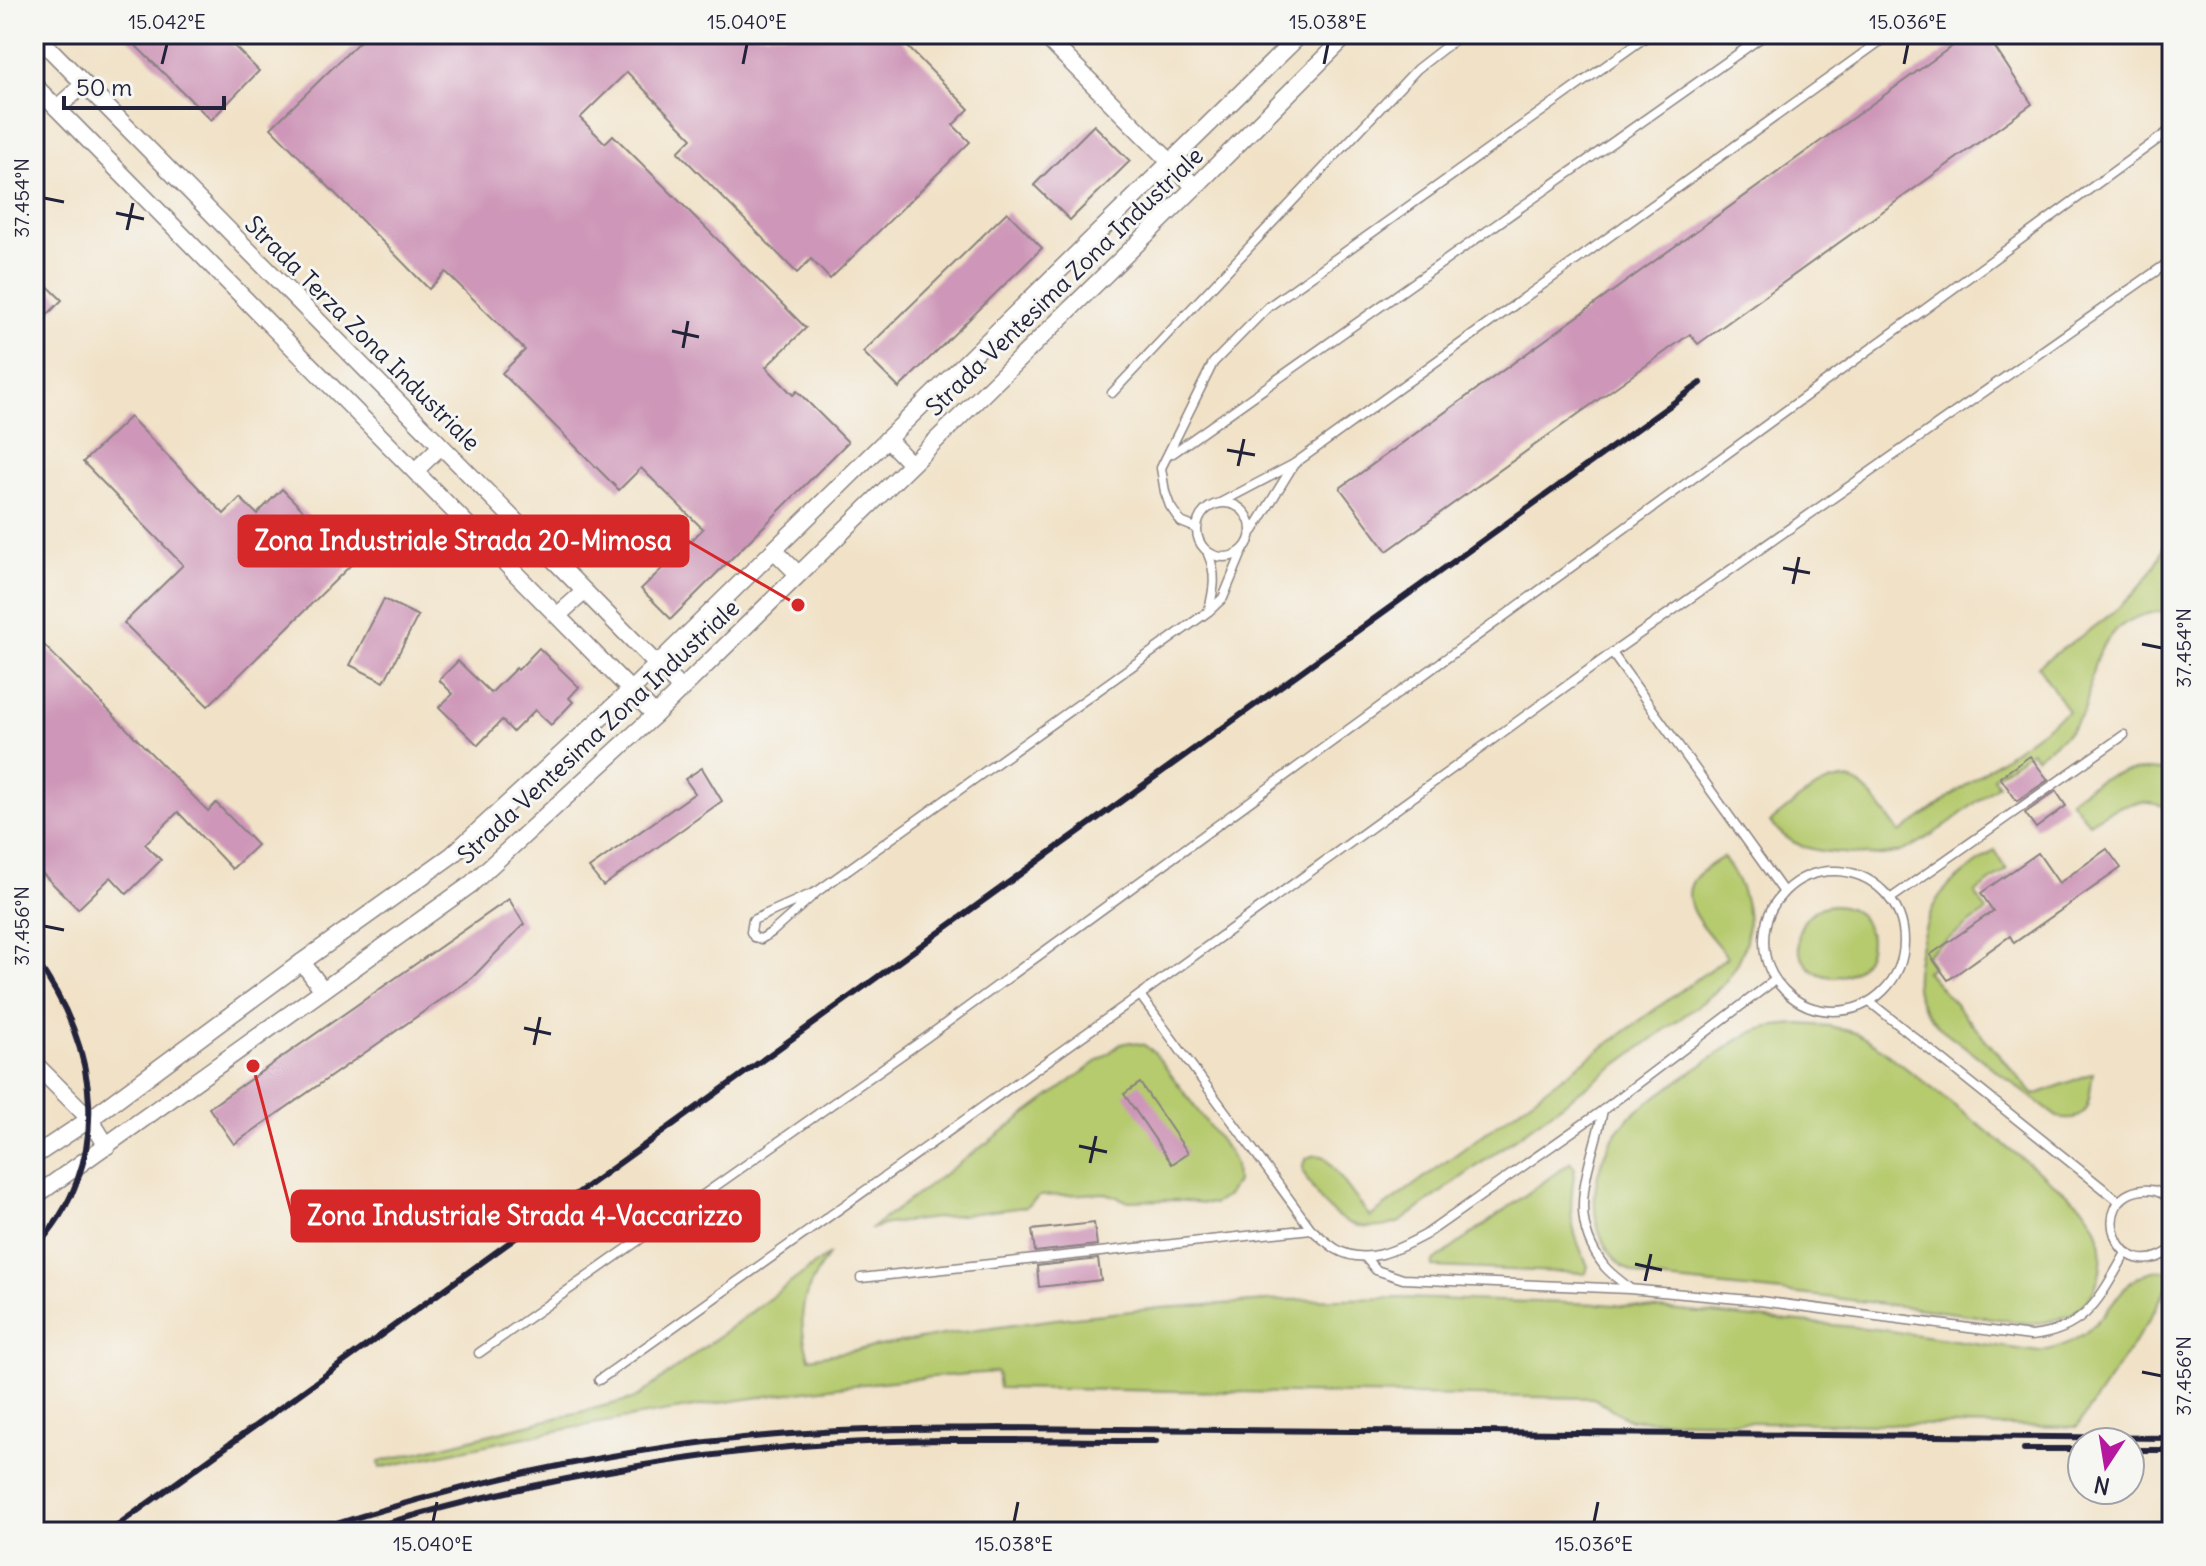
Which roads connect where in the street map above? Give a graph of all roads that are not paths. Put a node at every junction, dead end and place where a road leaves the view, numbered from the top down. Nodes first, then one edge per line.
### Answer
1 (35, 34) edge
2 (1043, 34) edge
3 (1301, 34) edge
4 (1348, 34) edge
5 (1462, 34) edge
6 (1650, 34) edge
7 (1766, 34) edge
8 (1890, 34) edge
9 (84, 84) junction
10 (34, 85) edge
11 (57, 108) junction
12 (2172, 129) edge
13 (1170, 161) junction
14 (1195, 187) junction
15 (2172, 260) edge
16 (1112, 393) dead end
17 (887, 439) junction
18 (441, 446) junction
19 (1169, 455) junction
20 (911, 464) junction
21 (1294, 464) junction
22 (416, 470) junction
23 (1220, 503) junction
24 (1196, 528) junction
25 (1252, 534) junction
26 (774, 550) junction
27 (1243, 550) junction
28 (1208, 553) junction
29 (798, 574) junction
30 (584, 592) junction
31 (1209, 611) junction
32 (558, 615) junction
33 (1612, 653) junction
34 (658, 664) junction
35 (681, 689) junction
36 (631, 690) junction
37 (655, 715) junction
38 (2124, 735) dead end
39 (818, 891) junction
40 (1783, 891) junction
41 (1890, 899) junction
42 (302, 962) junction
43 (1775, 980) junction
44 (323, 990) junction
45 (1140, 995) junction
46 (1870, 1002) junction
47 (34, 1063) edge
48 (1603, 1110) junction
49 (90, 1119) junction
50 (107, 1146) junction
51 (34, 1156) edge
52 (34, 1197) edge
53 (2172, 1201) edge
54 (2120, 1202) junction
55 (1311, 1229) junction
56 (2172, 1249) edge
57 (2126, 1253) junction
58 (1365, 1257) junction
59 (861, 1278) dead end
60 (1629, 1289) junction
61 (479, 1353) dead end
62 (599, 1380) dead end

1 - 9 street, Strada Terza Zona Industriale
2 - 13 street
3 - 13 street, Strada Ventesima Zona Industriale
4 - 14 street, Strada Ventesima Zona Industriale
5 - 16 lane
6 - 19 lane
7 - 19 lane
8 - 21 lane
9 - 11 street
9 - 18 street, Strada Terza Zona Industriale
10 - 11 street
11 - 22 street
12 - 61 lane
13 - 14 street
13 - 17 street, Strada Ventesima Zona Industriale
14 - 20 street, Strada Ventesima Zona Industriale
15 - 33 lane
17 - 20 street
17 - 26 street, Strada Ventesima Zona Industriale
18 - 22 street
18 - 30 street, Strada Terza Zona Industriale
19 - 24 lane
20 - 29 street, Strada Ventesima Zona Industriale
21 - 23 lane
21 - 25 lane
22 - 32 street
23 - 24 lane
23 - 25 lane
24 - 28 lane
25 - 27 lane
26 - 29 street
26 - 34 street, Strada Ventesima Zona Industriale
27 - 28 lane
27 - 31 lane
28 - 31 lane
29 - 35 street, Strada Ventesima Zona Industriale
30 - 32 street
30 - 34 street, Strada Terza Zona Industriale
31 - 39 lane
32 - 36 street
33 - 40 lane
33 - 45 lane
34 - 35 street, Strada Terza Zona Industriale
34 - 36 street, Strada Ventesima Zona Industriale
35 - 37 street, Strada Ventesima Zona Industriale
36 - 37 street
36 - 42 street, Strada Ventesima Zona Industriale
37 - 44 street, Strada Ventesima Zona Industriale
38 - 41 lane
39 - 39 lane
40 - 41 lane
40 - 43 lane
41 - 46 lane
42 - 44 street
42 - 49 street, Strada Ventesima Zona Industriale
43 - 46 lane
43 - 48 lane
44 - 50 street, Strada Ventesima Zona Industriale
45 - 55 lane
45 - 62 lane
46 - 54 lane
47 - 49 street
48 - 58 lane
48 - 60 lane
49 - 50 street
49 - 51 street, Strada Ventesima Zona Industriale
50 - 52 street, Strada Ventesima Zona Industriale
53 - 54 lane
54 - 57 lane
55 - 58 lane
55 - 59 lane
56 - 57 lane
57 - 60 lane
58 - 60 lane

